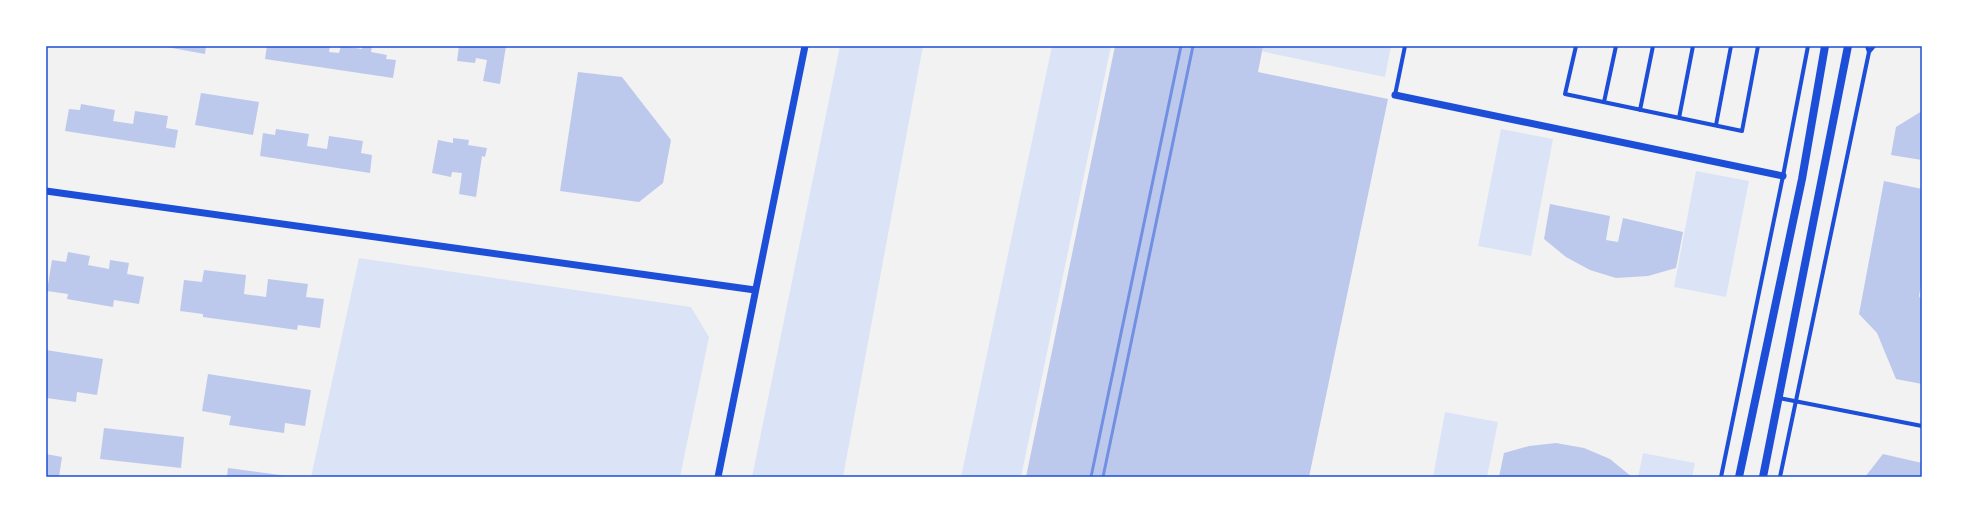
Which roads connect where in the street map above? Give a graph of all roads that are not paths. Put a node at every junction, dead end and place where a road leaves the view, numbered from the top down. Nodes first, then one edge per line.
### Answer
1 (806, 46) edge
2 (1406, 46) edge
3 (1576, 46) edge
4 (1616, 46) edge
5 (1653, 46) edge
6 (1692, 46) edge
7 (1731, 46) edge
8 (1758, 46) edge
9 (1808, 46) edge
10 (1825, 46) edge
11 (1848, 46) edge
12 (1867, 46) edge
13 (1874, 46) edge
14 (1869, 52) junction
15 (1395, 95) joint
16 (1604, 102) junction
17 (1640, 110) junction
18 (1679, 118) junction
19 (1716, 126) junction
20 (1784, 176) junction
21 (46, 191) edge
22 (755, 290) junction
23 (1779, 398) junction
24 (1795, 401) junction
25 (1922, 426) edge
26 (718, 477) edge
27 (1721, 477) edge
28 (1739, 477) edge
29 (1763, 477) edge
30 (1780, 477) edge

1 - 22 street
2 - 15 street
3 - 16 street
4 - 16 street
5 - 17 street
6 - 18 street
7 - 19 street
8 - 19 street
9 - 20 street
10 - 28 main road
11 - 23 main road
12 - 14 street
13 - 14 street
14 - 24 street
15 - 20 street
16 - 17 street
17 - 18 street
18 - 19 street
20 - 27 street
21 - 22 street
22 - 26 street
23 - 24 street
23 - 29 main road
24 - 25 street
24 - 30 street

